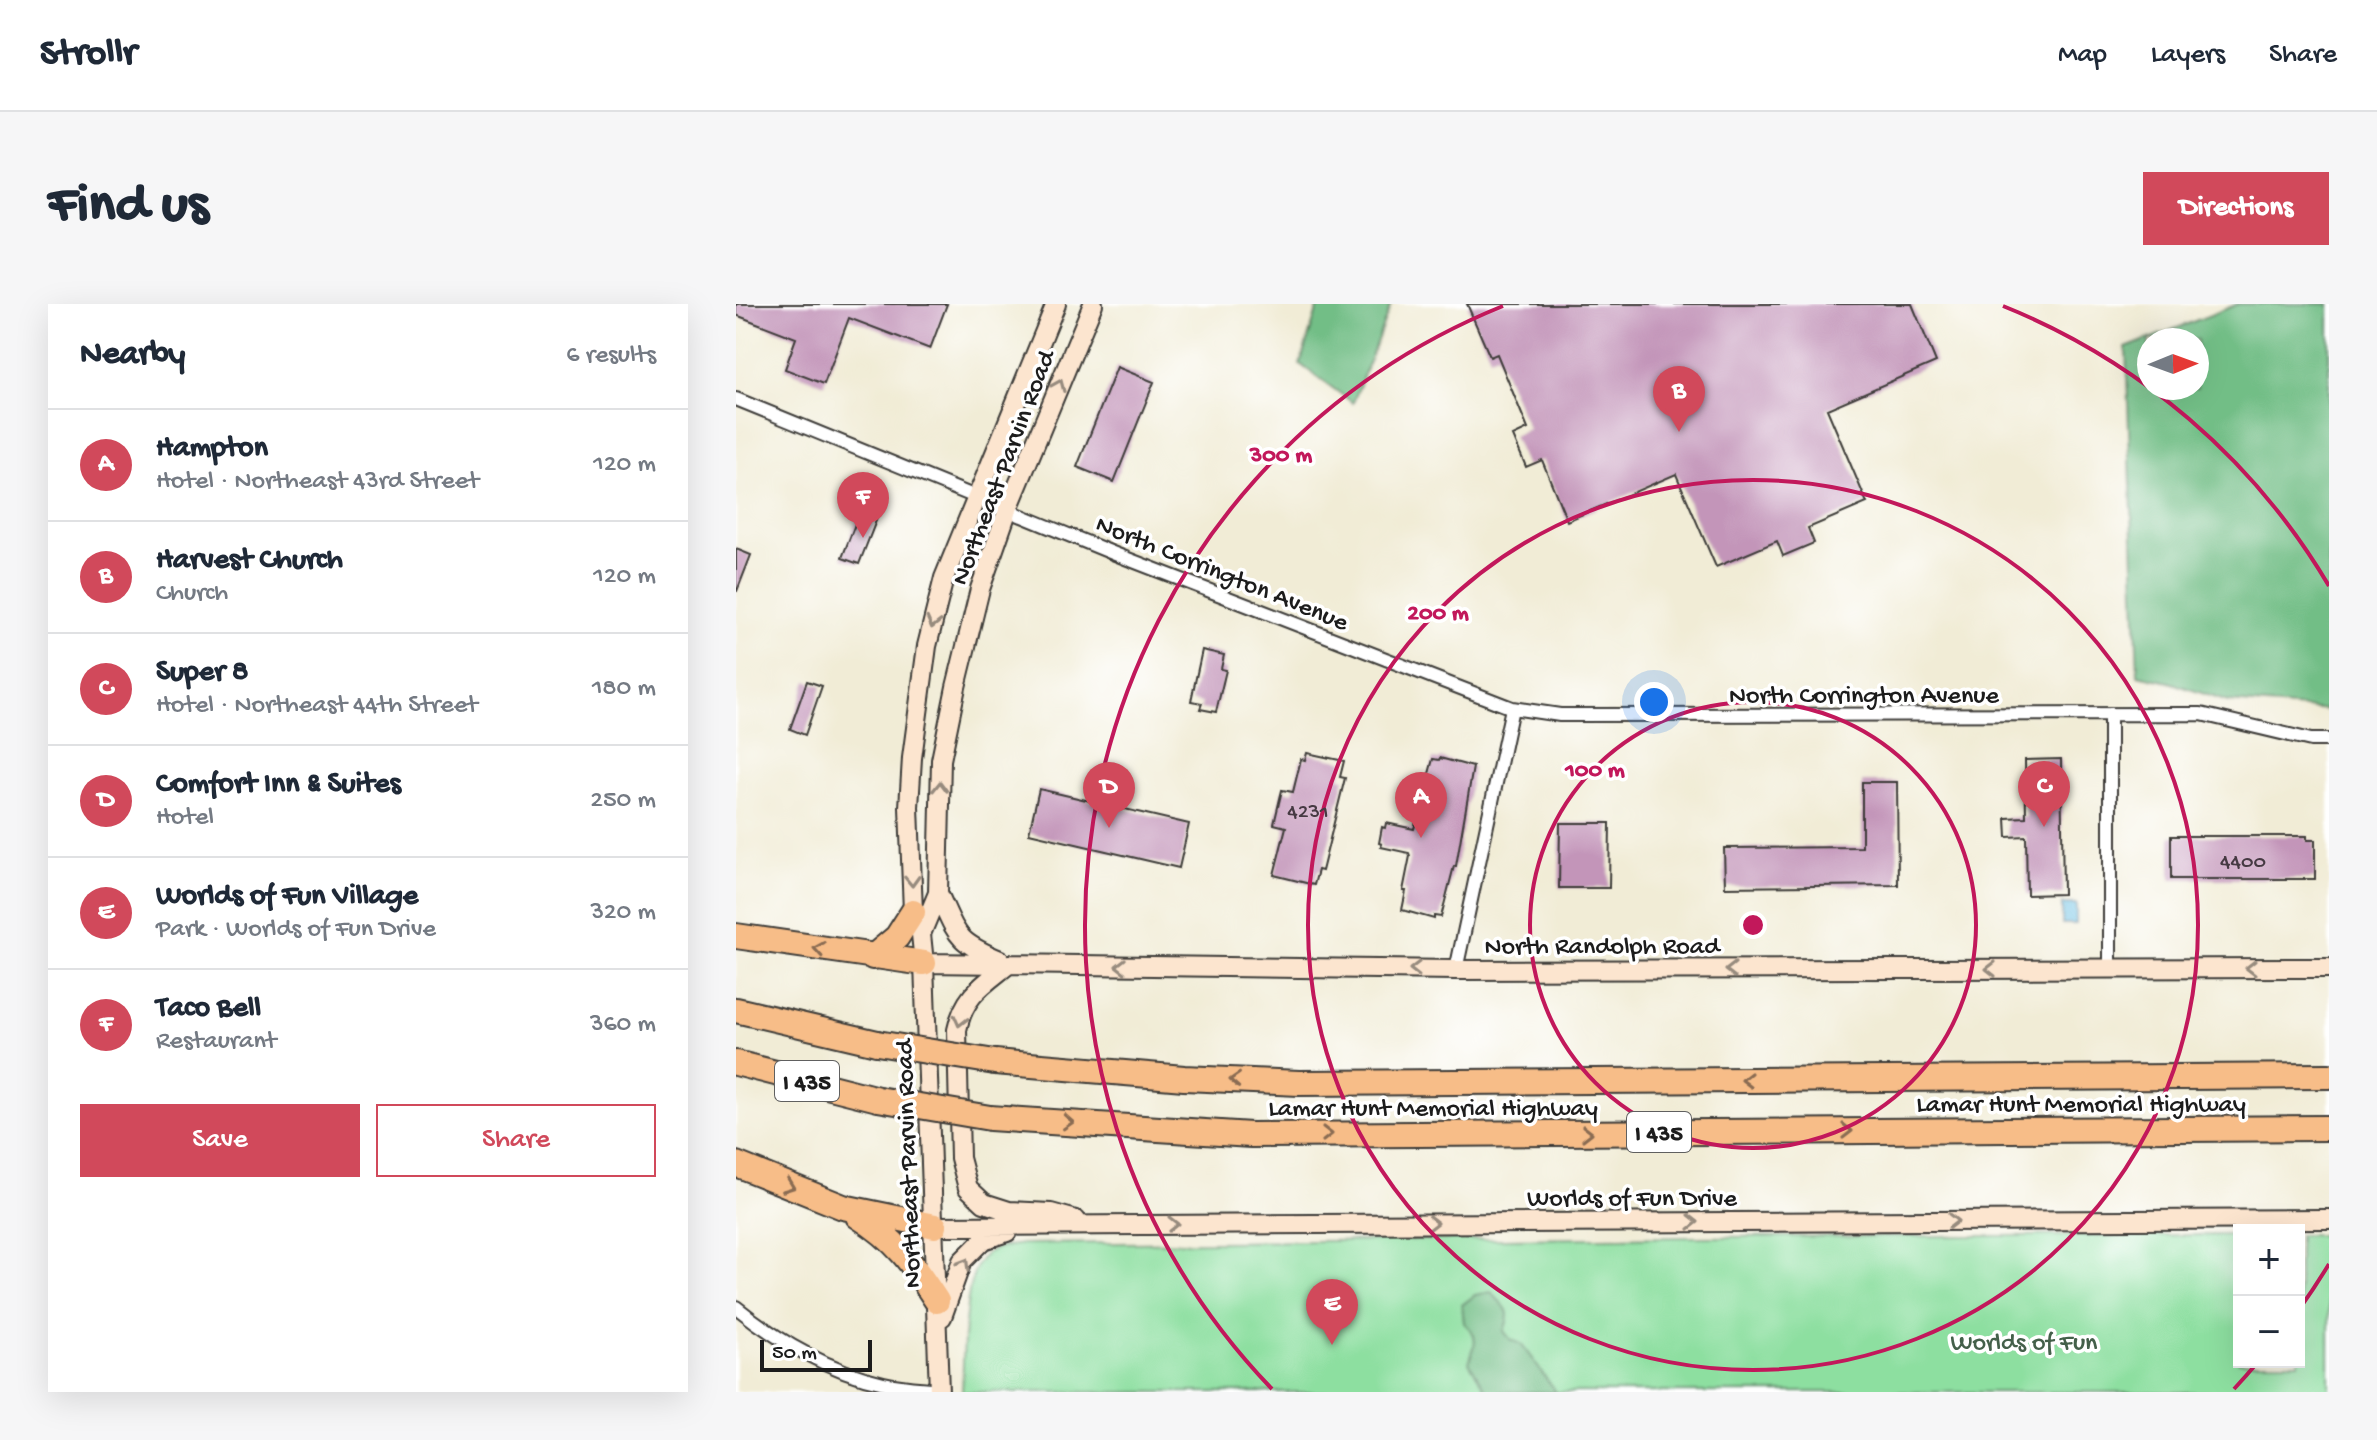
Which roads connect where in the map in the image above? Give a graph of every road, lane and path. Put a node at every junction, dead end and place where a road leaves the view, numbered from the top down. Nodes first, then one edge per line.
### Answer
1 (1056, 304) edge
2 (1093, 304) edge
3 (736, 399) edge
4 (977, 497) junction
5 (1008, 509) junction
6 (1512, 708) junction
7 (2110, 714) junction
8 (2329, 740) edge
9 (938, 893) junction
10 (917, 923) junction
11 (736, 936) edge
12 (873, 957) junction
13 (924, 963) junction
14 (1009, 964) junction
15 (2329, 968) edge
16 (2110, 969) junction
17 (1456, 970) junction
18 (736, 1010) edge
19 (736, 1063) edge
20 (2329, 1076) edge
21 (2329, 1128) edge
22 (736, 1164) edge
23 (843, 1207) junction
24 (2329, 1219) edge
25 (1095, 1224) junction
26 (935, 1226) junction
27 (1019, 1228) junction
28 (937, 1301) junction
29 (736, 1307) edge
30 (938, 1327) junction
31 (939, 1391) edge

1 - 4 main road, Northeast Parvin Road
5 -> 2 main road, Northeast Parvin Road
3 - 4 street, North Corrington Avenue
4 - 5 street, North Corrington Avenue
4 -> 10 main road, Northeast Parvin Road
5 - 6 street, North Corrington Avenue
9 -> 5 main road, Northeast Parvin Road
6 - 7 street, North Corrington Avenue
6 - 17 street
7 - 8 street, North Corrington Avenue
7 - 16 street
9 - 10 main road, Northeast Parvin Road
9 - 14 main road
10 - 12 highway
10 - 13 main road, Northeast Parvin Road
12 -> 11 highway
12 - 13 highway
13 - 14 main road, North Randolph Road
13 - 26 main road, Northeast Parvin Road
17 -> 14 main road, North Randolph Road
14 -> 25 main road
15 -> 16 main road, North Randolph Road
16 -> 17 main road, North Randolph Road
20 -> 18 highway, Lamar Hunt Memorial Highway / I 435, bridge
19 -> 21 highway, Lamar Hunt Memorial Highway / I 435, bridge
22 -> 23 highway
23 - 26 highway
23 - 28 highway
25 -> 24 main road, Worlds of Fun Drive
25 - 27 main road, Worlds of Fun Drive
26 - 27 main road, Worlds of Fun Drive
26 - 28 main road, Northeast Parvin Road
30 -> 27 main road
28 - 30 main road, Northeast Parvin Road
29 - 31 street
30 - 31 main road, Northeast Parvin Road

